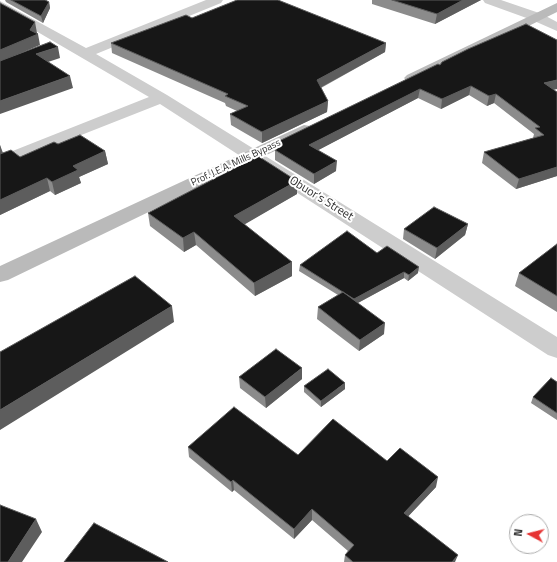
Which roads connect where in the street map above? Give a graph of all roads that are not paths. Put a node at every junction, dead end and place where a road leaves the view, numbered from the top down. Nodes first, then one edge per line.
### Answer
1 (217, 0) edge
2 (490, 0) edge
3 (0, 5) edge
4 (557, 7) edge
5 (537, 17) junction
6 (557, 27) edge
7 (85, 53) junction
8 (396, 86) edge
9 (161, 98) junction
10 (317, 124) edge
11 (252, 156) junction
12 (0, 162) edge
13 (0, 275) edge
14 (557, 349) edge

1 - 7 street
2 - 5 street
3 - 7 street, Obuor’s Street
4 - 5 street
5 - 6 street
5 - 8 street
7 - 9 street, Obuor’s Street
9 - 11 street, Obuor’s Street
9 - 12 street
10 - 11 street, Prof. J.E.A. Mills Bypass
11 - 13 street, Prof. J.E.A. Mills Bypass
11 - 14 street, Obuor’s Street

